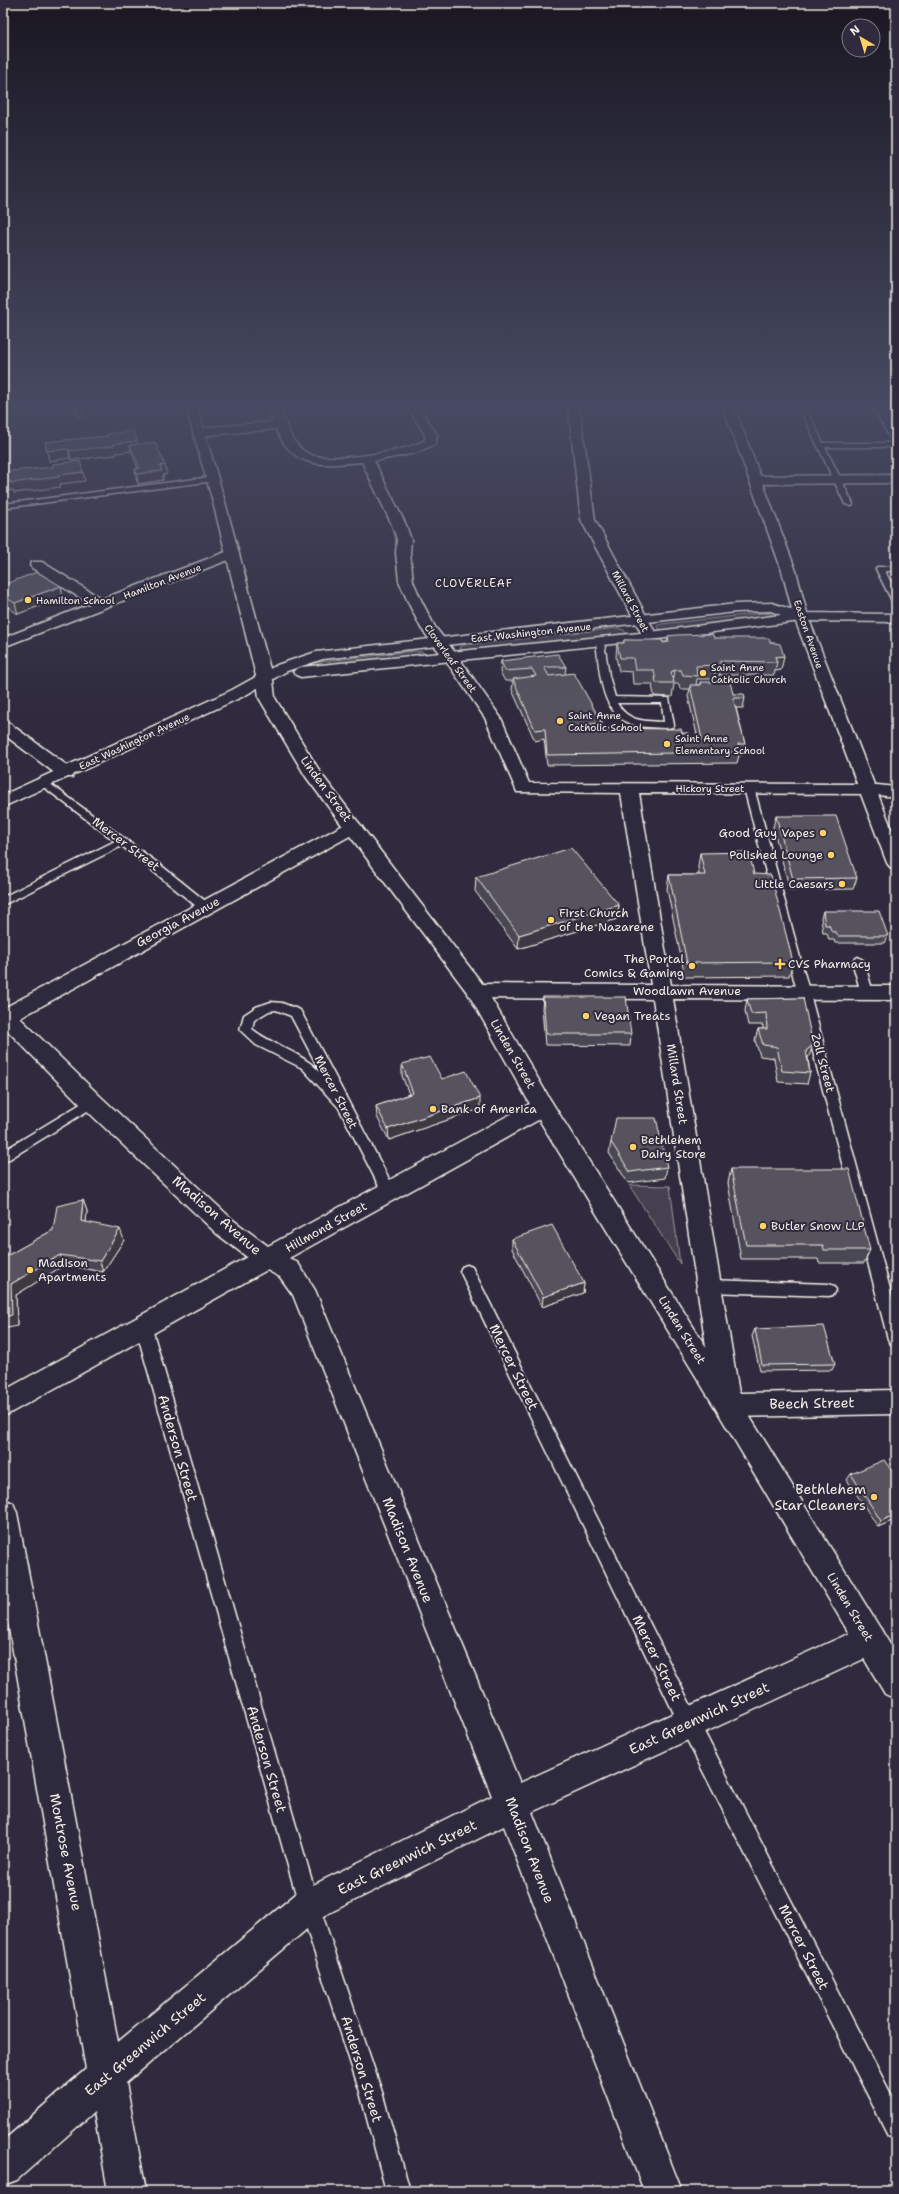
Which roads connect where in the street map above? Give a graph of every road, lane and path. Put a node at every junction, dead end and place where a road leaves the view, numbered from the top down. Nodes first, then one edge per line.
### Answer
1 (220, 506) edge
2 (390, 506) edge
3 (586, 506) edge
4 (765, 506) edge
5 (231, 554) junction
6 (37, 565) dead end
7 (896, 569) edge
8 (896, 601) edge
9 (102, 605) junction
10 (801, 617) junction
11 (896, 618) edge
12 (641, 619) junction
13 (650, 636) junction
14 (440, 642) junction
15 (600, 642) junction
16 (3, 643) edge
17 (452, 658) junction
18 (265, 680) junction
19 (612, 700) junction
20 (3, 726) edge
21 (66, 773) junction
22 (45, 783) junction
23 (629, 787) junction
24 (523, 788) joint
25 (749, 788) junction
26 (868, 789) junction
27 (896, 792) edge
28 (3, 802) edge
29 (353, 827) junction
30 (122, 842) junction
31 (896, 863) edge
32 (3, 901) edge
33 (205, 907) junction
34 (858, 961) dead end
35 (477, 991) junction
36 (662, 991) junction
37 (804, 992) junction
38 (867, 993) junction
39 (896, 993) edge
40 (4, 1016) edge
41 (92, 1102) junction
42 (342, 1104) junction
43 (543, 1107) junction
44 (3, 1158) edge
45 (389, 1192) junction
46 (268, 1259) junction
47 (467, 1271) dead end
48 (709, 1286) junction
49 (829, 1290) dead end
50 (143, 1325) junction
51 (896, 1340) edge
52 (896, 1402) edge
53 (3, 1405) edge
54 (728, 1405) junction
55 (3, 1513) edge
56 (870, 1640) junction
57 (896, 1683) edge
58 (689, 1723) junction
59 (512, 1804) junction
60 (309, 1905) junction
61 (107, 2075) junction
62 (896, 2127) edge
63 (3, 2166) edge
64 (127, 2191) edge
65 (398, 2191) edge
66 (663, 2191) edge

1 - 5 street, Linden Street
2 - 14 street, Cloverleaf Street
3 - 12 street, Millard Street
4 - 10 street, Easton Avenue
5 - 9 street, Hamilton Avenue
5 - 18 street, Linden Street
6 - 9 street
7 - 8 lane
9 - 16 street, Hamilton Avenue
10 - 11 street, East Washington Avenue
10 - 12 street, East Washington Avenue
10 - 13 street, East Washington Avenue
10 - 26 street, Easton Avenue
12 - 13 street, Millard Street
12 - 14 street, East Washington Avenue
13 - 15 street, East Washington Avenue
14 - 17 street, Cloverleaf Street
14 - 18 street, East Washington Avenue
15 - 17 street, East Washington Avenue
15 - 19 lane
17 - 18 street, East Washington Avenue
17 - 24 street, Cloverleaf Street
18 - 21 street, East Washington Avenue
18 - 29 street, Linden Street
19 - 19 lane
20 - 21 street
21 - 22 street, East Washington Avenue
22 - 28 street, East Washington Avenue
22 - 30 lane, Mercer Street
23 - 24 street, Hickory Street
23 - 25 street, Hickory Street
23 - 36 street, Millard Street
25 - 26 street, Hickory Street
25 - 37 lane, Zoll Street
26 - 27 street, Hickory Street
26 - 31 street, Easton Avenue
29 - 33 street, Georgia Avenue
29 - 35 street, Linden Street
30 - 32 lane
30 - 33 lane, Mercer Street
33 - 40 street, Georgia Avenue
34 - 38 lane
35 - 36 street, Woodlawn Avenue
35 - 43 street, Linden Street
36 - 37 street, Woodlawn Avenue
36 - 48 street, Millard Street
37 - 38 street, Woodlawn Avenue
37 - 51 lane, Zoll Street
38 - 39 street, Woodlawn Avenue
40 - 41 street, Madison Avenue
41 - 44 lane
41 - 46 street, Madison Avenue
42 - 42 lane, Mercer Street
42 - 45 lane, Mercer Street
43 - 45 street, Hillmond Street
43 - 54 street, Linden Street
45 - 46 street, Hillmond Street
46 - 50 street, Hillmond Street
46 - 59 street, Madison Avenue
47 - 58 lane, Mercer Street
48 - 49 lane
48 - 54 street, Millard Street
50 - 53 street, Hillmond Street
50 - 60 lane, Anderson Street
52 - 54 street, Beech Street
54 - 56 street, Linden Street
55 - 61 street, Montrose Avenue
56 - 57 street, Linden Street
56 - 58 street, East Greenwich Street
58 - 59 street, East Greenwich Street
58 - 62 lane, Mercer Street
59 - 60 street, East Greenwich Street
59 - 66 street, Madison Avenue
60 - 61 street, East Greenwich Street
60 - 65 lane, Anderson Street
61 - 63 street, East Greenwich Street
61 - 64 street, Montrose Avenue

